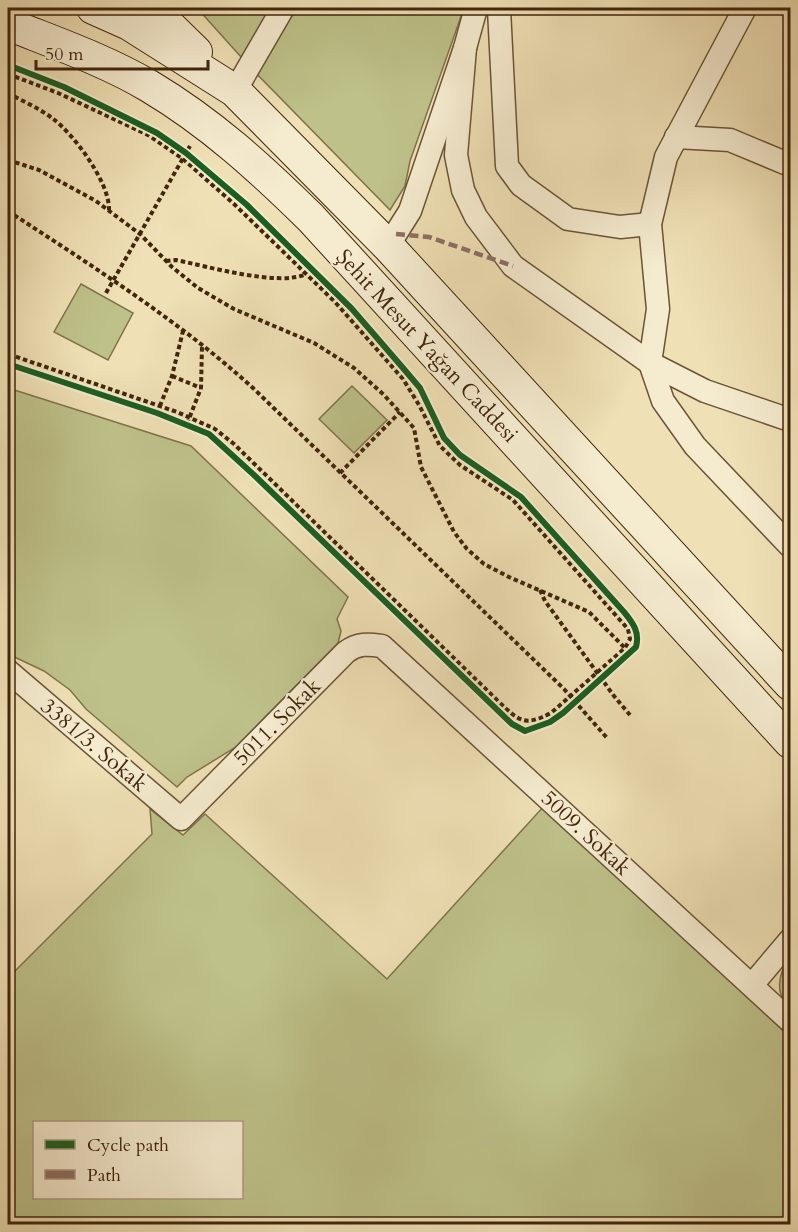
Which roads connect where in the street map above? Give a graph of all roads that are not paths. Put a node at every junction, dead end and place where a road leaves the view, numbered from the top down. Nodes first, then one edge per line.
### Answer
1 (93, 8) edge
2 (151, 8) edge
3 (283, 8) edge
4 (476, 8) edge
5 (745, 8) edge
6 (499, 9) dead end
7 (8, 24) edge
8 (465, 48) junction
9 (235, 91) junction
10 (676, 137) junction
11 (790, 165) edge
12 (650, 224) junction
13 (388, 246) junction
14 (650, 363) junction
15 (790, 420) edge
16 (790, 546) edge
17 (382, 646) joint
18 (8, 671) edge
19 (790, 684) edge
20 (790, 742) edge
21 (181, 819) joint
22 (790, 940) edge
23 (752, 985) junction
24 (790, 1021) edge

1 - 9 main road, Şehit Mesut Yağan Caddesi
2 - 9 main road
3 - 9 street
4 - 8 street
5 - 10 street
6 - 12 street
7 - 20 main road, Şehit Mesut Yağan Caddesi
8 - 13 street
8 - 14 street
9 - 13 main road, Şehit Mesut Yağan Caddesi
10 - 11 street
10 - 12 street
12 - 14 street
13 - 19 main road, Şehit Mesut Yağan Caddesi
14 - 15 street
14 - 16 street
17 - 21 street, 5011. Sokak
17 - 23 street, 5009. Sokak
18 - 21 street, 3381/3. Sokak
22 - 23 street
23 - 24 street, 5009. Sokak

